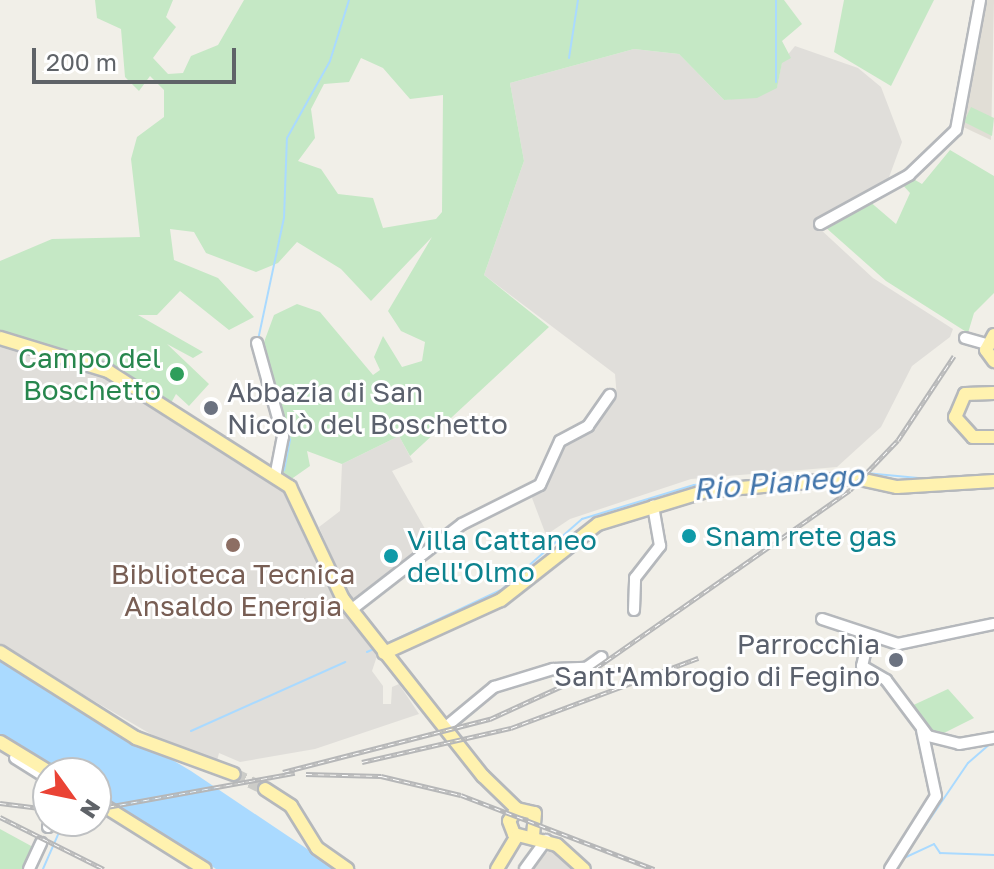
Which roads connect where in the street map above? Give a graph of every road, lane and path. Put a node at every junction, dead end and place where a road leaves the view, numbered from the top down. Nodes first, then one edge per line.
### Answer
1 (980, 0) edge
2 (820, 224) dead end
3 (0, 338) edge
4 (965, 338) dead end
5 (990, 340) edge
6 (257, 343) dead end
7 (994, 361) edge
8 (994, 393) edge
9 (610, 395) dead end
10 (994, 437) edge
11 (275, 477) junction
12 (994, 481) edge
13 (653, 506) junction
14 (351, 610) junction
15 (634, 610) dead end
16 (822, 619) dead end
17 (994, 624) edge
18 (870, 637) junction
19 (406, 641) junction
20 (379, 646) junction
21 (0, 652) edge
22 (602, 657) dead end
23 (401, 670) junction
24 (448, 725) junction
25 (922, 730) junction
26 (994, 738) edge
27 (0, 742) edge
28 (0, 749) edge
29 (32, 761) edge
30 (32, 769) edge
31 (234, 774) tunnel mouth
32 (265, 789) tunnel mouth
33 (517, 809) junction
34 (112, 811) edge
35 (522, 837) junction
36 (546, 840) junction
37 (41, 843) dead end
38 (170, 847) junction
39 (528, 864) edge
40 (893, 867) edge
41 (29, 869) edge
42 (193, 869) edge
43 (205, 869) edge
44 (347, 869) edge
45 (497, 869) edge
46 (584, 869) edge

1 - 2 street
3 - 11 main road
4 - 5 street
5 - 7 main road
6 - 11 street
8 - 10 main road
9 - 14 street
11 - 14 main road
12 - 13 main road
13 - 15 street
13 - 19 main road
14 - 20 main road
16 - 18 street
17 - 18 street
18 - 25 street
19 - 20 main road
19 - 23 main road
20 - 23 main road
21 - 31 main road
22 - 24 street
23 - 24 main road
24 - 33 main road
25 - 26 street
25 - 40 street
27 - 29 main road
28 - 30 street
32 - 44 main road
33 - 35 main road
33 - 35 main road
34 - 38 main road
35 - 36 main road
35 - 39 street
35 - 45 main road
36 - 39 street
36 - 46 main road
37 - 41 street
38 - 42 main road
38 - 43 main road

